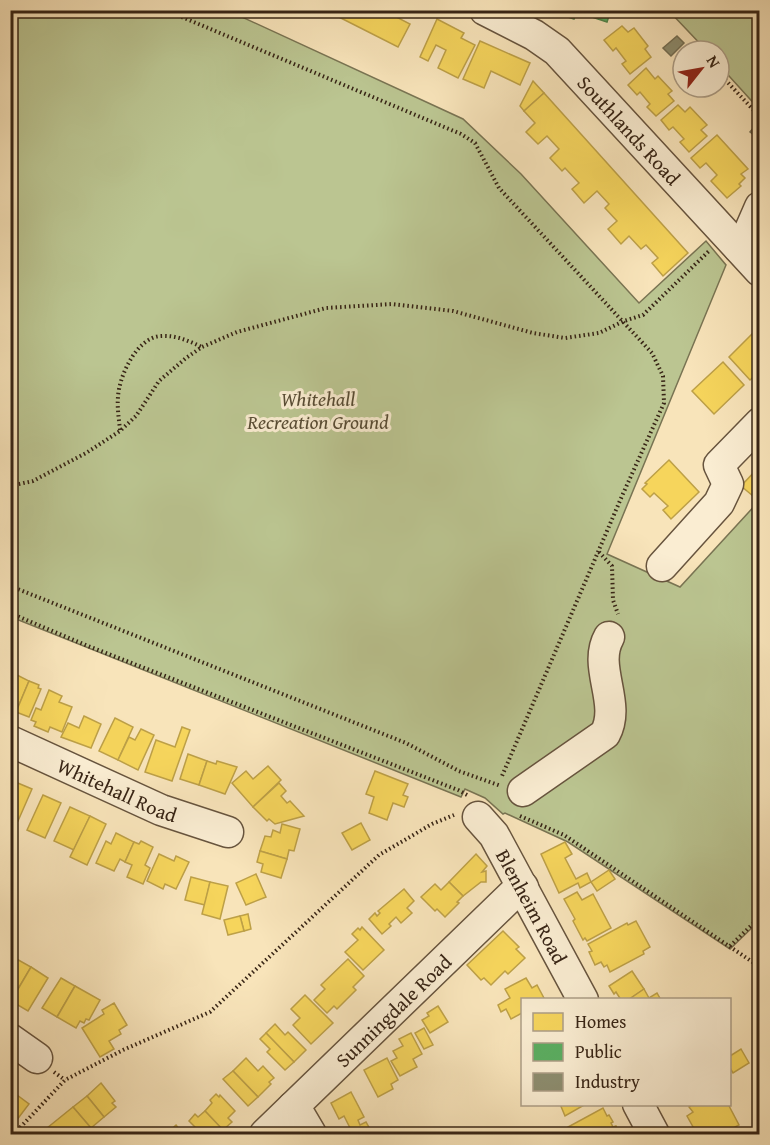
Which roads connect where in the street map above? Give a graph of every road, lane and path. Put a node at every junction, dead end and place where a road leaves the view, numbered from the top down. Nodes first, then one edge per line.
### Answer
1 (165, 10) edge
2 (485, 10) edge
3 (731, 86) edge
4 (759, 117) edge
5 (759, 207) edge
6 (733, 242) junction
7 (759, 271) edge
8 (624, 321) junction
9 (202, 347) junction
10 (759, 423) edge
11 (120, 431) junction
12 (10, 486) edge
13 (599, 552) junction
14 (662, 566) dead end
15 (10, 586) edge
16 (10, 613) edge
17 (609, 637) joint
18 (10, 741) edge
19 (507, 794) junction
20 (472, 810) junction
21 (228, 832) dead end
22 (523, 887) junction
23 (759, 917) edge
24 (730, 946) junction
25 (759, 967) edge
26 (582, 998) edge
27 (10, 1039) edge
28 (37, 1058) dead end
29 (639, 1106) edge
30 (293, 1107) junction
31 (14, 1134) edge
32 (265, 1134) edge
33 (311, 1134) edge
34 (654, 1134) edge

1 - 8 path
2 - 6 street, Southlands Road
3 - 4 path
5 - 6 street
6 - 7 street, Southlands Road
6 - 8 path
8 - 9 path
8 - 13 path
9 - 11 path
9 - 11 path
10 - 14 street
11 - 12 path
13 - 17 path
13 - 19 path
15 - 19 path
16 - 20 path
17 - 19 street
18 - 21 street, Whitehall Road
19 - 24 path
20 - 22 street, Blenheim Road
20 - 31 path
22 - 26 street, Blenheim Road
22 - 30 street, Sunningdale Road
23 - 24 path
24 - 25 path
27 - 28 street
29 - 34 street
30 - 32 street, Sunningdale Road
30 - 33 street

